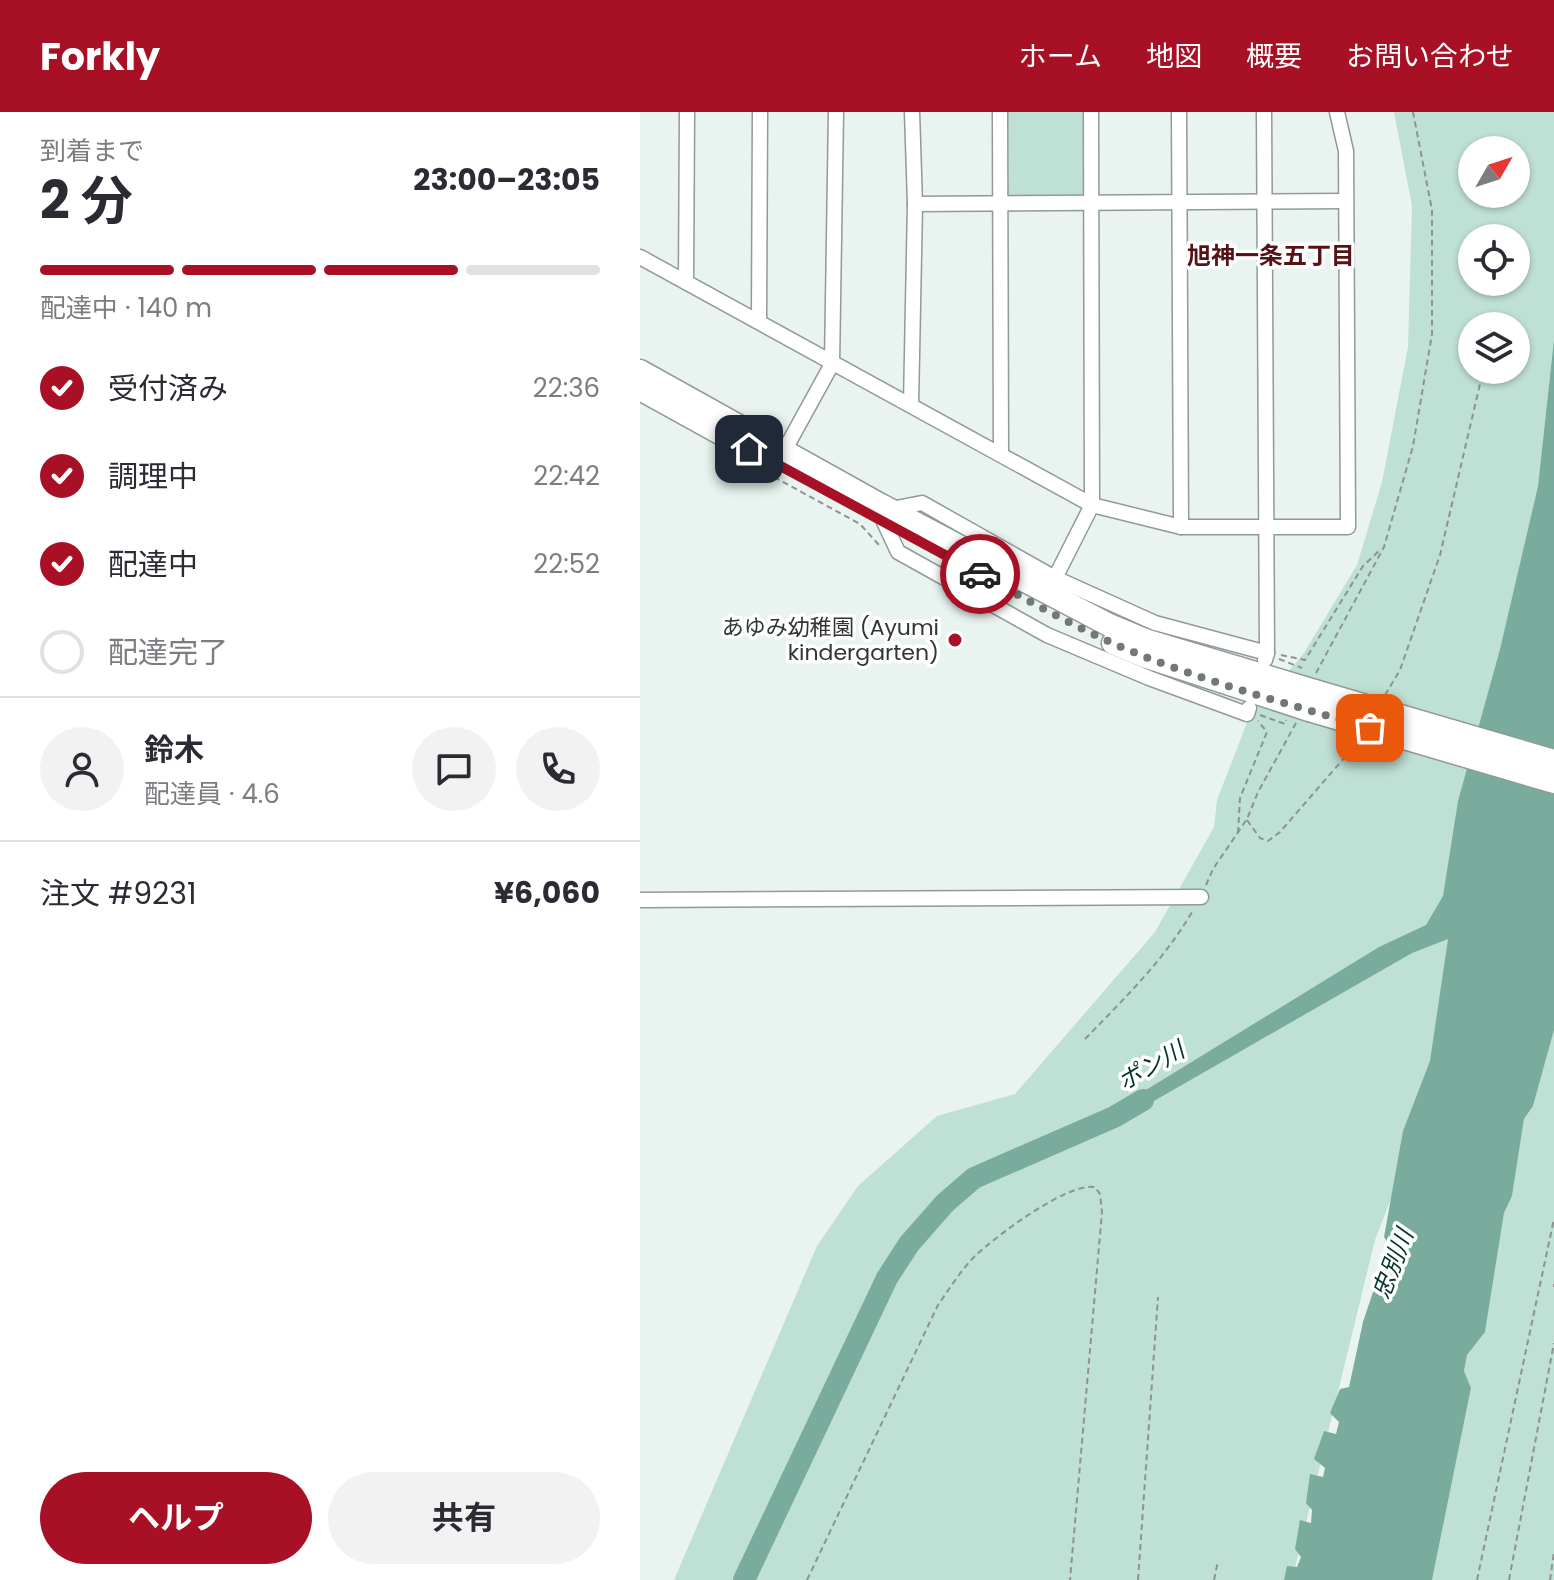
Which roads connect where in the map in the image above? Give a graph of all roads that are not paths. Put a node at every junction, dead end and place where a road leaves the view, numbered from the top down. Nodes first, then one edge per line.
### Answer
1 (687, 112) edge
2 (760, 112) edge
3 (836, 112) edge
4 (912, 112) edge
5 (1000, 112) edge
6 (1091, 112) edge
7 (1179, 112) edge
8 (1264, 112) edge
9 (1337, 112) edge
10 (1345, 201) junction
11 (1180, 202) junction
12 (1265, 203) junction
13 (915, 204) junction
14 (1002, 204) junction
15 (1092, 204) junction
16 (640, 257) edge
17 (686, 282) junction
18 (759, 321) junction
19 (832, 364) junction
20 (640, 371) edge
21 (640, 389) edge
22 (911, 405) junction
23 (1001, 455) junction
24 (780, 457) junction
25 (1092, 505) junction
26 (887, 516) junction
27 (1181, 527) junction
28 (1265, 529) junction
29 (1055, 578) junction
30 (1312, 694) junction
31 (1248, 711) road end
32 (1554, 761) edge
33 (1554, 782) edge
34 (1201, 897) dead end
35 (640, 900) edge

1 - 17 street
2 - 18 street
3 - 19 street
4 - 13 street
5 - 14 street
6 - 15 street
7 - 11 street
8 - 12 street
9 - 10 street
10 - 12 street
10 - 28 street
11 - 12 street
11 - 15 street
11 - 27 street
12 - 28 street
13 - 14 street
13 - 22 street
14 - 15 street
14 - 23 street
15 - 25 street
16 - 17 street
17 - 18 street
18 - 19 street
19 - 22 street
19 - 24 street
20 - 24 main road
21 - 24 main road
22 - 23 street
23 - 25 street
24 - 26 main road
25 - 27 street
25 - 29 street
26 - 29 street
26 - 30 main road
26 - 31 street
27 - 28 street
28 - 29 street
30 - 32 main road, bridge
30 - 33 main road, bridge
34 - 35 street

